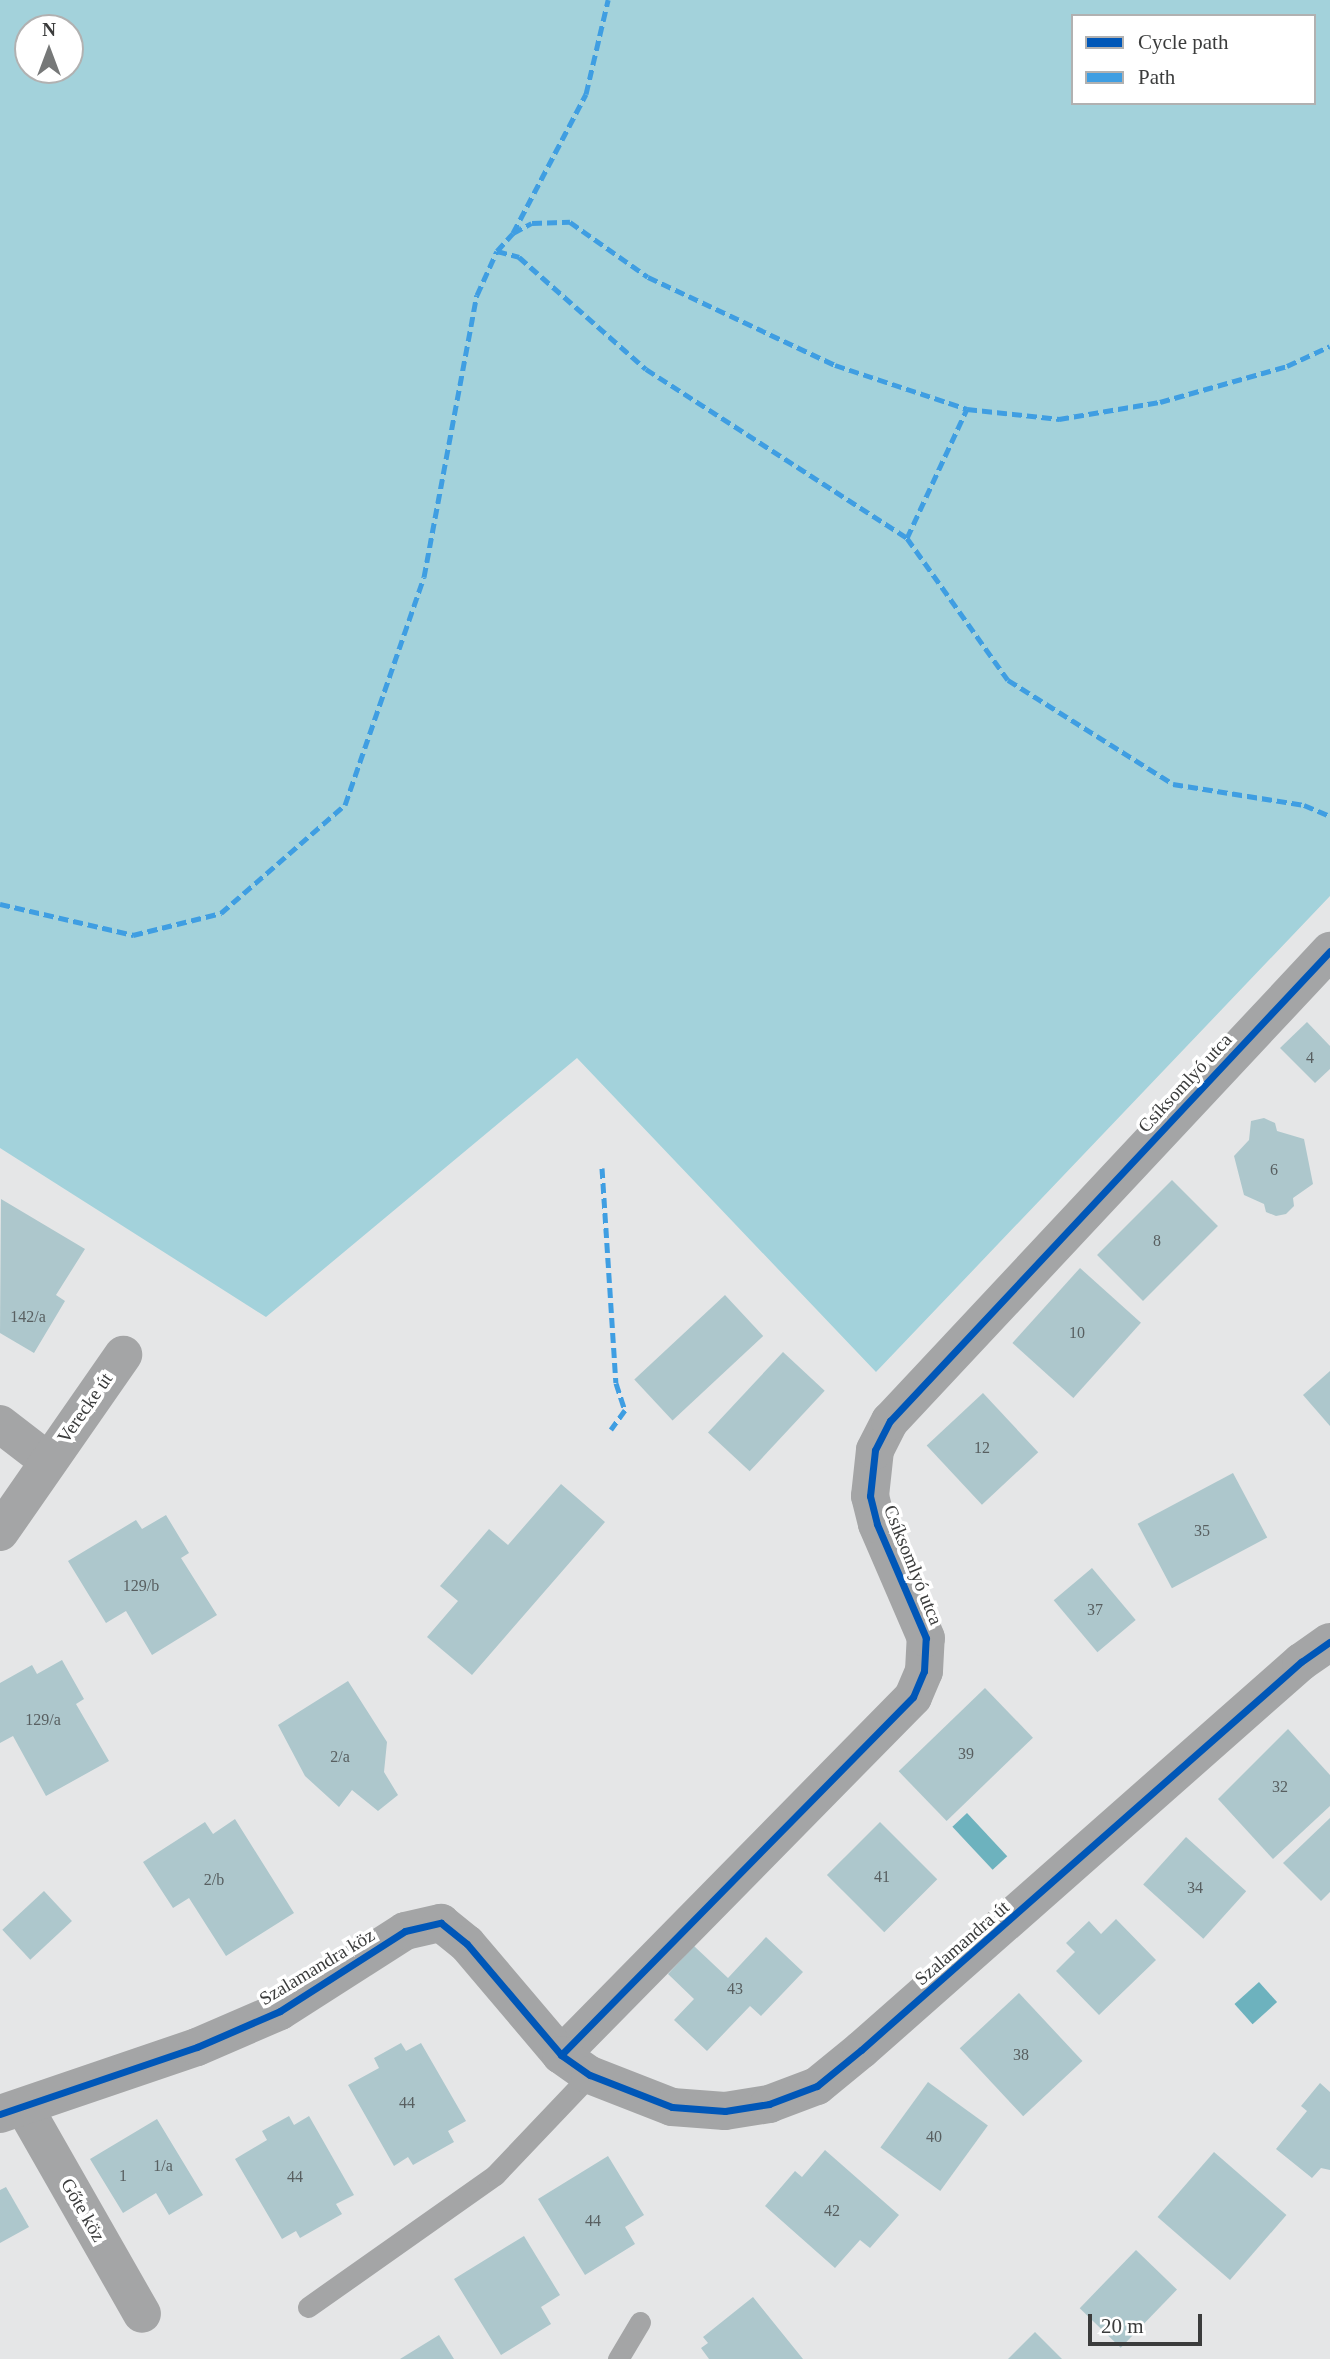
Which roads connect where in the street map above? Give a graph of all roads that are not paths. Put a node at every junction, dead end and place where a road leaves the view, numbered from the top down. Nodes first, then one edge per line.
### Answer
1 (1330, 951) edge
2 (123, 1355) dead end
3 (0, 1424) edge
4 (48, 1461) junction
5 (0, 1532) edge
6 (1330, 1642) edge
7 (575, 2065) junction
8 (12, 2110) edge
9 (308, 2307) dead end
10 (142, 2314) dead end
11 (640, 2322) dead end
12 (618, 2359) edge

1 - 7 street, Csíksomlyó utca
2 - 4 street, Verecke út
3 - 4 street, Verecke út
4 - 5 street, Verecke út
6 - 7 street, Szalamandra út
7 - 8 street, Szalamandra köz
7 - 9 lane
8 - 10 street, Gőte köz
11 - 12 lane

